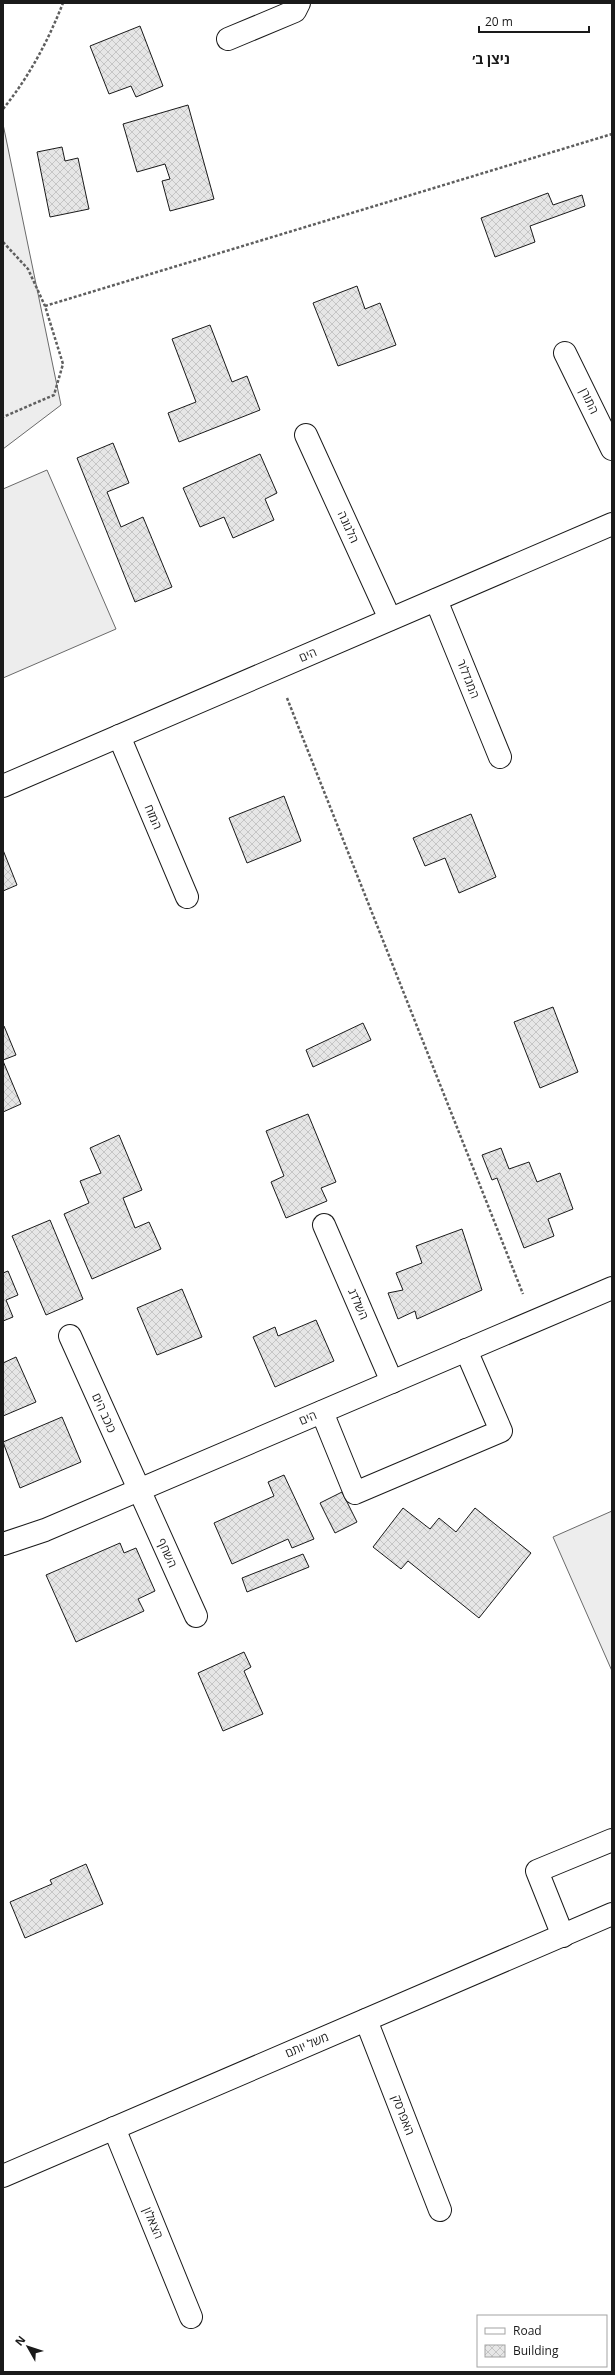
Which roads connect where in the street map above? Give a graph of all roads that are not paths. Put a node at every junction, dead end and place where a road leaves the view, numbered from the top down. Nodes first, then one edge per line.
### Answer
1 (299, 3) edge
2 (228, 39) dead end
3 (566, 353) dead end
4 (306, 435) dead end
5 (612, 449) edge
6 (612, 524) edge
7 (436, 600) junction
8 (390, 619) junction
9 (119, 736) junction
10 (500, 757) dead end
11 (3, 786) edge
12 (187, 897) dead end
13 (324, 1225) dead end
14 (612, 1288) edge
15 (70, 1336) dead end
16 (466, 1350) junction
17 (392, 1382) junction
18 (322, 1412) junction
19 (139, 1490) junction
20 (3, 1544) edge
21 (196, 1616) dead end
22 (612, 1840) edge
23 (612, 1915) edge
24 (563, 1936) junction
25 (366, 2020) junction
26 (114, 2128) junction
27 (3, 2176) edge
28 (440, 2210) dead end
29 (191, 2317) dead end

1 - 2 street
3 - 5 street, התורן
4 - 8 street, הלגונה
6 - 7 street, הים
7 - 8 street, הים
7 - 10 street, המגדלור
8 - 9 street, הים
9 - 11 street, הים
9 - 12 street, המזח
13 - 17 street, השלדג
14 - 16 street, הים
15 - 19 street, כוכב הים
16 - 17 street, הים
16 - 18 street
17 - 18 street, הים
18 - 19 street, הים
19 - 20 street, הים
19 - 21 street, השחף
22 - 24 street
23 - 24 street, משל יותם
24 - 25 street, משל יותם
25 - 26 street, משל יותם
25 - 28 street, האפרסק
26 - 27 street, משל יותם
26 - 29 street, הצאלון

